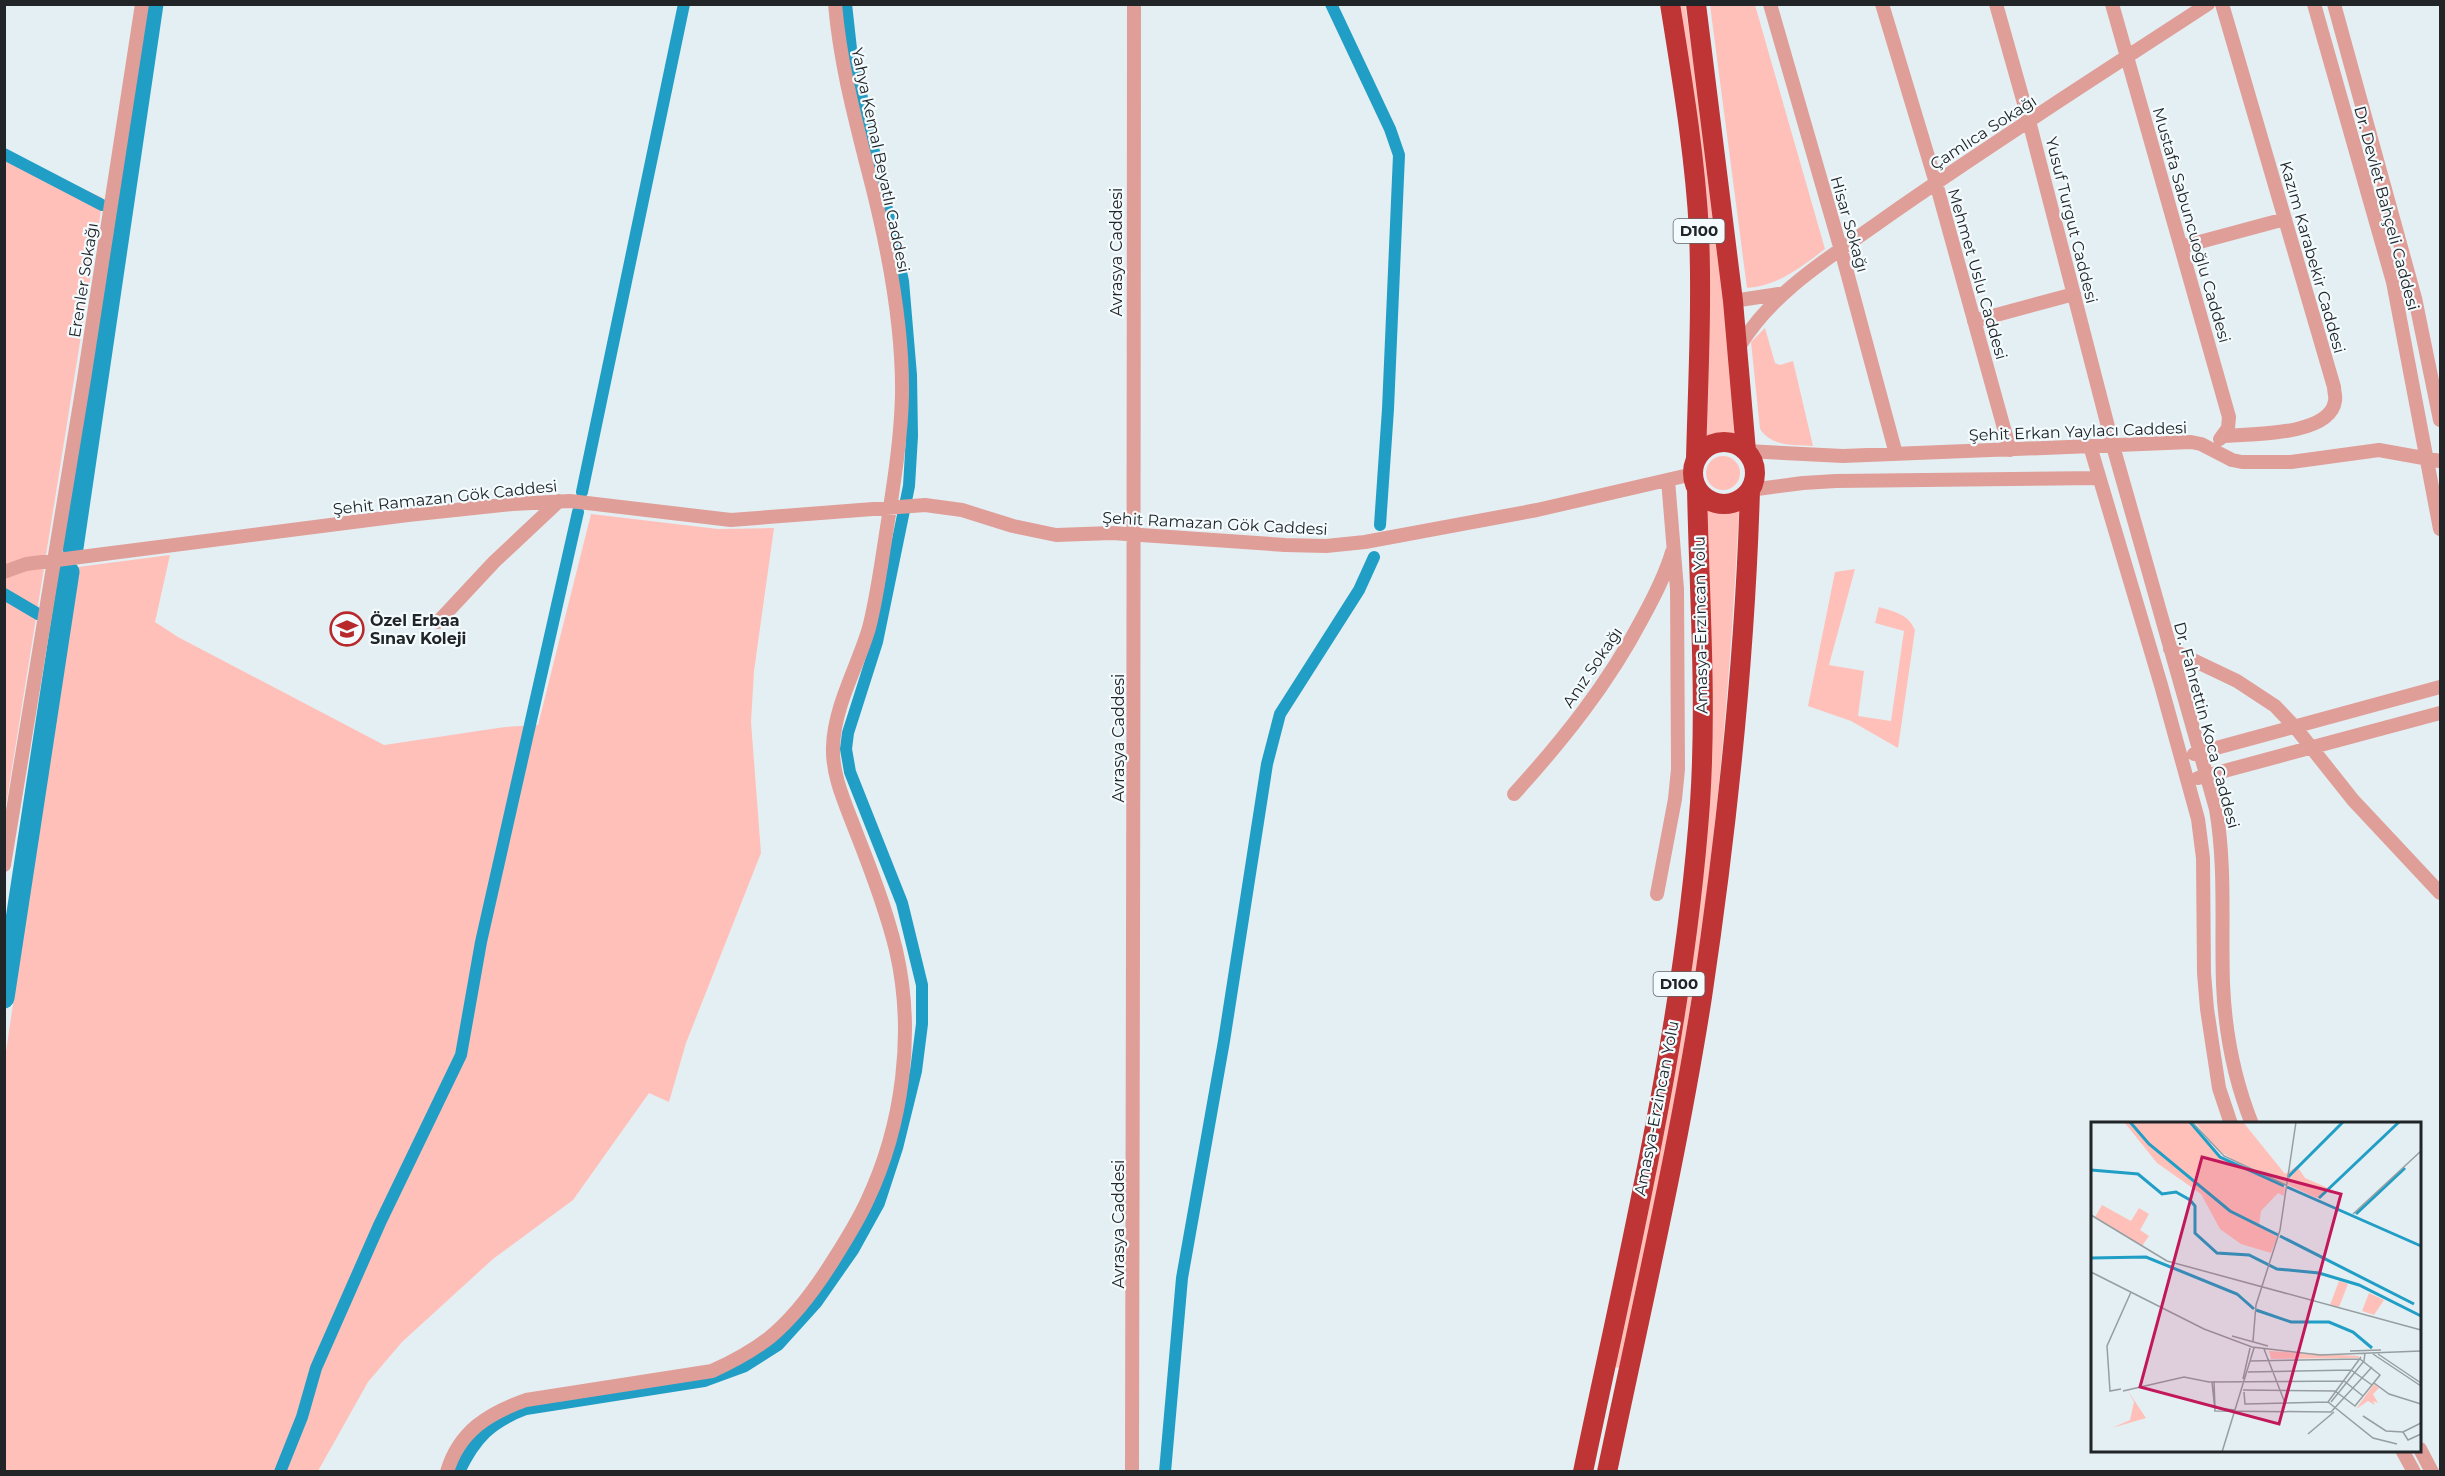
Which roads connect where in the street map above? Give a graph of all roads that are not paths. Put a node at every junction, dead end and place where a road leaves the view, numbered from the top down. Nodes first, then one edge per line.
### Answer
1 (142, 4) edge
2 (835, 4) edge
3 (1134, 4) edge
4 (1670, 4) edge
5 (1696, 4) edge
6 (1770, 4) edge
7 (1882, 4) edge
8 (1995, 4) edge
9 (2112, 4) edge
10 (2208, 4) edge
11 (2222, 4) edge
12 (2314, 4) edge
13 (2334, 4) edge
14 (2128, 57) junction
15 (2030, 122) junction
16 (1936, 183) junction
17 (2285, 219) junction
18 (2181, 247) junction
19 (1841, 250) junction
20 (1781, 294) junction
21 (2074, 294) junction
22 (1733, 301) junction
23 (1974, 321) junction
24 (1738, 347) junction
25 (2440, 420) edge
26 (2224, 436) junction
27 (2090, 446) junction
28 (2113, 446) junction
29 (2210, 448) junction
30 (2010, 450) junction
31 (1746, 451) junction
32 (1896, 454) junction
33 (2434, 459) edge
34 (1695, 474) junction
35 (2099, 478) junction
36 (1668, 480) junction
37 (1750, 490) junction
38 (559, 501) junction
39 (891, 507) junction
40 (2440, 529) edge
41 (1133, 534) junction
42 (1674, 544) junction
43 (54, 561) junction
44 (4, 572) edge
45 (438, 622) dead end
46 (2170, 649) junction
47 (2440, 687) edge
48 (2440, 713) edge
49 (2295, 727) junction
50 (2312, 749) junction
51 (2200, 753) junction
52 (2181, 758) junction
53 (2207, 776) junction
54 (2187, 781) junction
55 (1514, 794) dead end
56 (4, 866) edge
57 (2440, 893) edge
58 (1657, 894) dead end
59 (2230, 1122) edge
60 (2251, 1122) edge
61 (2421, 1451) edge
62 (2403, 1452) edge
63 (447, 1472) edge
64 (1132, 1472) edge
65 (1582, 1472) edge
66 (1607, 1472) edge
67 (2414, 1472) edge
68 (2432, 1472) edge

1 - 43 street, Erenler Sokağı
2 - 39 street, Yahya Kemal Beyatlı Caddesi
3 - 41 street, Avrasya Caddesi
4 - 34 highway, Amasya-Erzincan Yolu / D100
5 - 22 highway, D100
6 - 19 street, Hisar Sokağı
7 - 16 street, Mehmet Uslu Caddesi
8 - 15 street, Yusuf Turgut Caddesi
9 - 14 street, Mustafa Sabuncuoğlu Caddesi
10 - 14 street, Çamlıca Sokağı
11 - 17 street, Kazım Karabekir Caddesi
12 - 33 street, Dr. Devlet Bahçeli Caddesi
13 - 25 street, Dr. Devlet Bahçeli Caddesi
14 - 15 street, Çamlıca Sokağı
14 - 18 street, Mustafa Sabuncuoğlu Caddesi
15 - 16 street, Çamlıca Sokağı
15 - 21 street, Yusuf Turgut Caddesi
16 - 19 street, Çamlıca Sokağı
16 - 23 street, Mehmet Uslu Caddesi
17 - 18 street
17 - 26 street, Kazım Karabekir Caddesi
18 - 26 street, Mustafa Sabuncuoğlu Caddesi
19 - 20 street, Çamlıca Sokağı
19 - 32 street, Hisar Sokağı
20 - 22 street, Çamlıca Sokağı
20 - 24 street, Çamlıca Sokağı
21 - 23 street
21 - 28 street, Yusuf Turgut Caddesi
22 - 24 highway, D100
23 - 30 street, Mehmet Uslu Caddesi
24 - 31 highway, D100
26 - 29 street
27 - 28 street, Şehit Erkan Yaylacı Caddesi
27 - 30 street, Şehit Erkan Yaylacı Caddesi
27 - 35 street, Dr. Fahrettin Koca Caddesi
28 - 29 street, Şehit Erkan Yaylacı Caddesi
28 - 46 street, Dr. Fahrettin Koca Caddesi
29 - 33 street, Şehit Erkan Yaylacı Caddesi
30 - 32 street, Şehit Erkan Yaylacı Caddesi
31 - 32 street, Şehit Erkan Yaylacı Caddesi
31 - 34 highway
31 - 37 highway
33 - 40 street, Dr. Devlet Bahçeli Caddesi
34 - 36 street, Şehit Ramazan Gök Caddesi
34 - 37 highway
34 - 65 highway, Amasya-Erzincan Yolu / D100
35 - 37 street
35 - 52 street, Dr. Fahrettin Koca Caddesi
36 - 41 street, Şehit Ramazan Gök Caddesi
36 - 42 street
37 - 66 highway, Amasya-Erzincan Yolu / D100
38 - 39 street, Şehit Ramazan Gök Caddesi
38 - 43 street, Şehit Ramazan Gök Caddesi
38 - 45 street
39 - 41 street, Şehit Ramazan Gök Caddesi
39 - 63 street, Yahya Kemal Beyatlı Caddesi
41 - 64 street, Avrasya Caddesi
42 - 55 street, Anız Sokağı
42 - 58 street
43 - 44 street, Şehit Ramazan Gök Caddesi
43 - 56 street, Erenler Sokağı
46 - 49 street
46 - 51 street, Dr. Fahrettin Koca Caddesi
47 - 49 street
48 - 50 street
49 - 50 street
49 - 51 street
50 - 53 street
50 - 57 street
51 - 52 street
51 - 53 street, Dr. Fahrettin Koca Caddesi
52 - 54 street, Dr. Fahrettin Koca Caddesi
53 - 54 street
53 - 60 street, Dr. Fahrettin Koca Caddesi
54 - 59 street, Dr. Fahrettin Koca Caddesi
61 - 68 street
62 - 67 street

